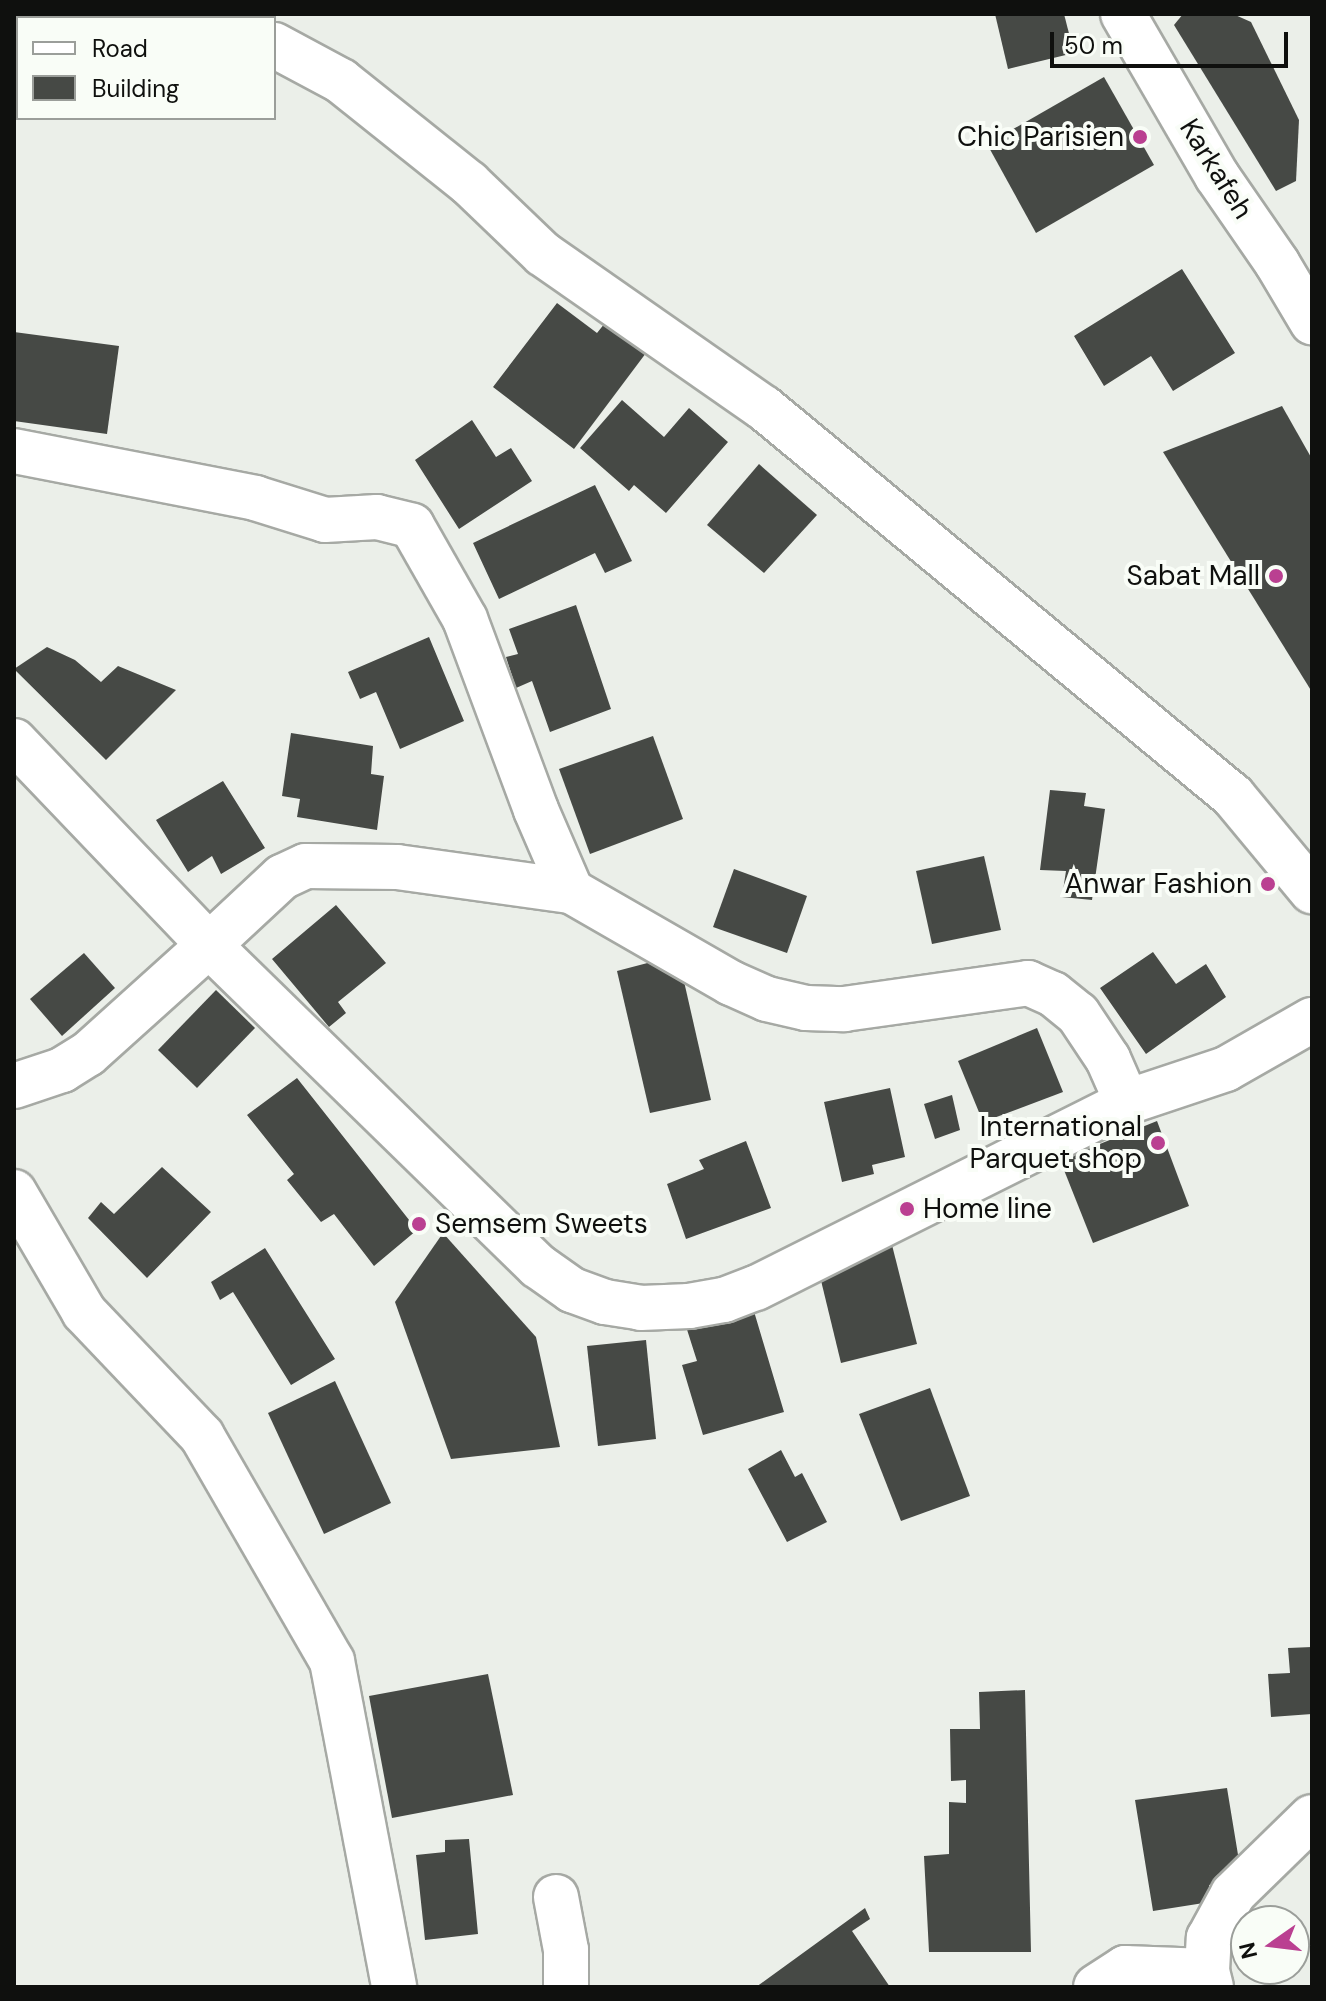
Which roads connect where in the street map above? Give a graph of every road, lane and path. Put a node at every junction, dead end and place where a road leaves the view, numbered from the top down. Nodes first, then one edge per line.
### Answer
1 (1123, 14) edge
2 (276, 46) edge
3 (1312, 322) edge
4 (14, 451) edge
5 (14, 741) edge
6 (571, 891) junction
7 (1312, 891) edge
8 (209, 945) junction
9 (1312, 1020) edge
10 (14, 1086) edge
11 (1127, 1102) junction
12 (14, 1192) edge
13 (1312, 1817) edge
14 (556, 1897) dead end
15 (1209, 1979) edge
16 (394, 1987) edge
17 (566, 1987) edge
18 (1096, 1987) edge

1 - 3 street, Karkafeh
2 - 7 street
4 - 6 street
5 - 8 street
6 - 8 street
6 - 11 street
8 - 10 street
8 - 11 street
9 - 11 street
12 - 16 street
13 - 15 street
14 - 17 street
15 - 18 street

